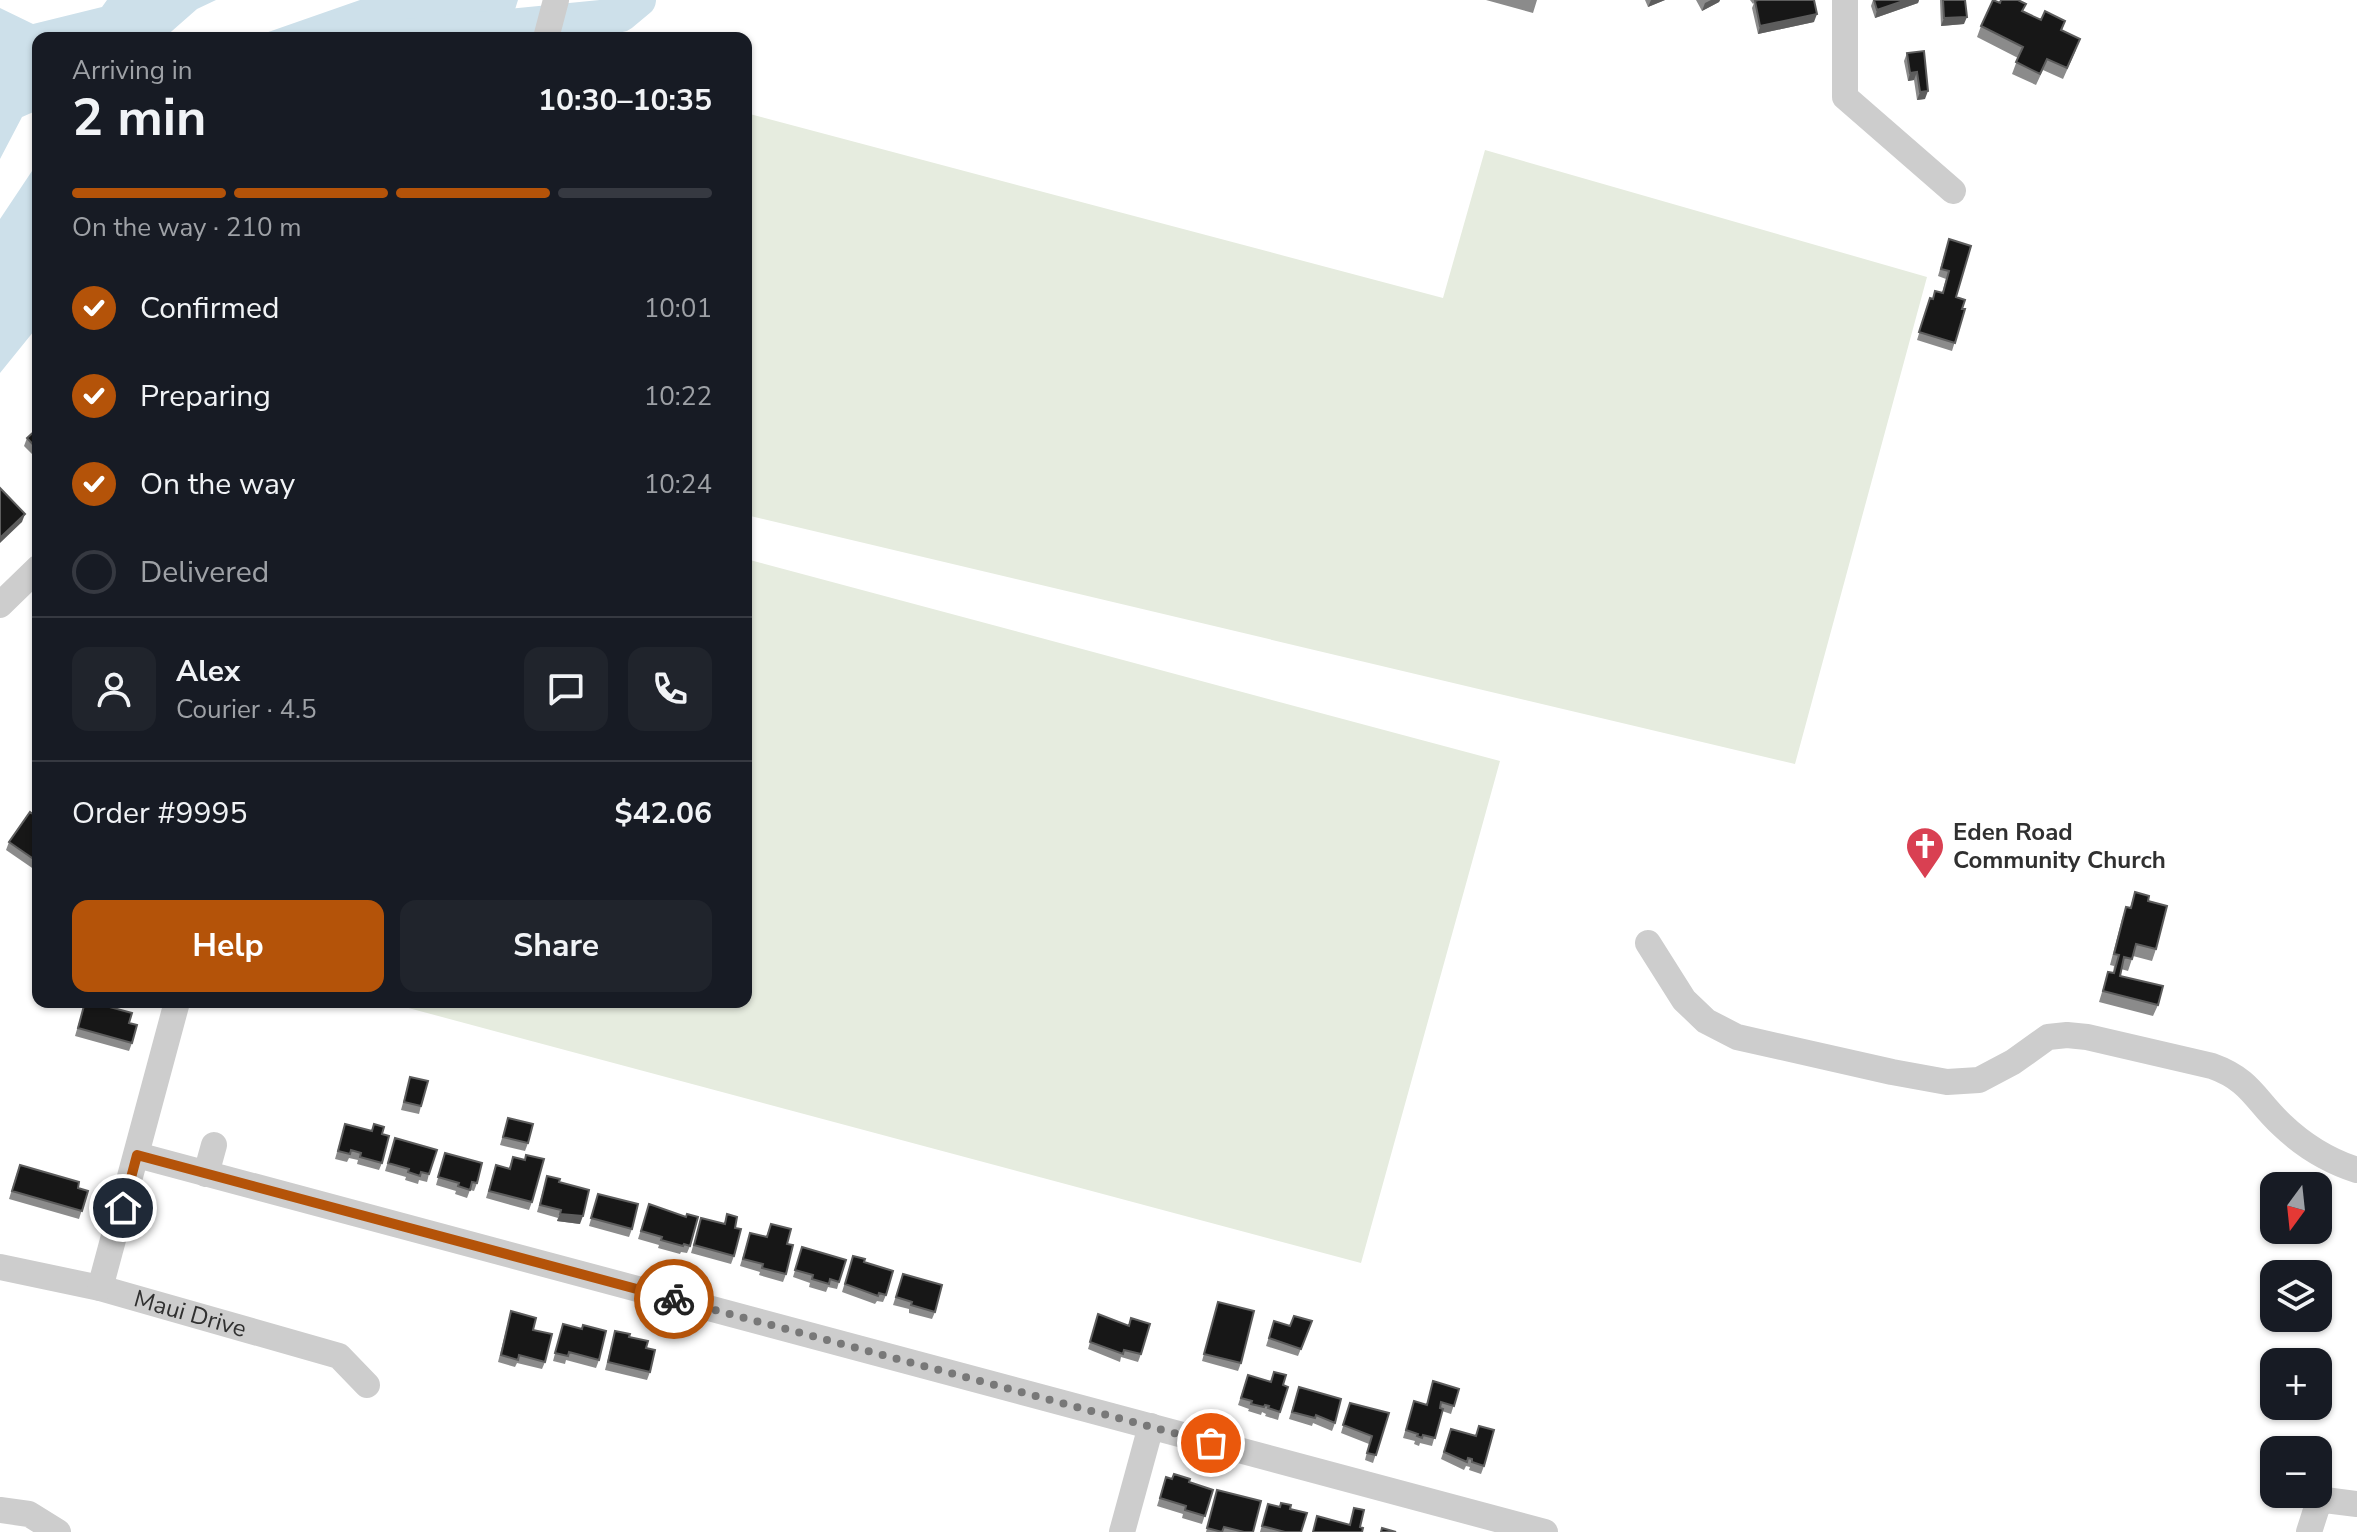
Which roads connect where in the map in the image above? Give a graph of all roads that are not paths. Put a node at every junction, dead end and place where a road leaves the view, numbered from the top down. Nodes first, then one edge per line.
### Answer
1 (556, 0) edge
2 (1845, 0) edge
3 (548, 32) edge
4 (1953, 191) dead end
5 (32, 574) edge
6 (0, 605) edge
7 (1648, 943) dead end
8 (175, 1008) edge
9 (214, 1145) dead end
10 (137, 1155) junction
11 (2357, 1170) edge
12 (206, 1174) junction
13 (0, 1267) edge
14 (100, 1288) junction
15 (367, 1385) dead end
16 (1151, 1426) junction
17 (2357, 1504) edge
18 (0, 1510) edge
19 (58, 1532) edge
20 (1122, 1532) edge
21 (1545, 1532) edge
22 (2309, 1532) edge

1 - 3 street
2 - 4 street
5 - 6 street
7 - 11 street
8 - 10 street
9 - 12 street
10 - 12 street
10 - 14 street
12 - 16 street
13 - 14 street, Maui Drive
14 - 15 street, Maui Drive
16 - 20 street
16 - 21 street
17 - 22 street
18 - 19 street

